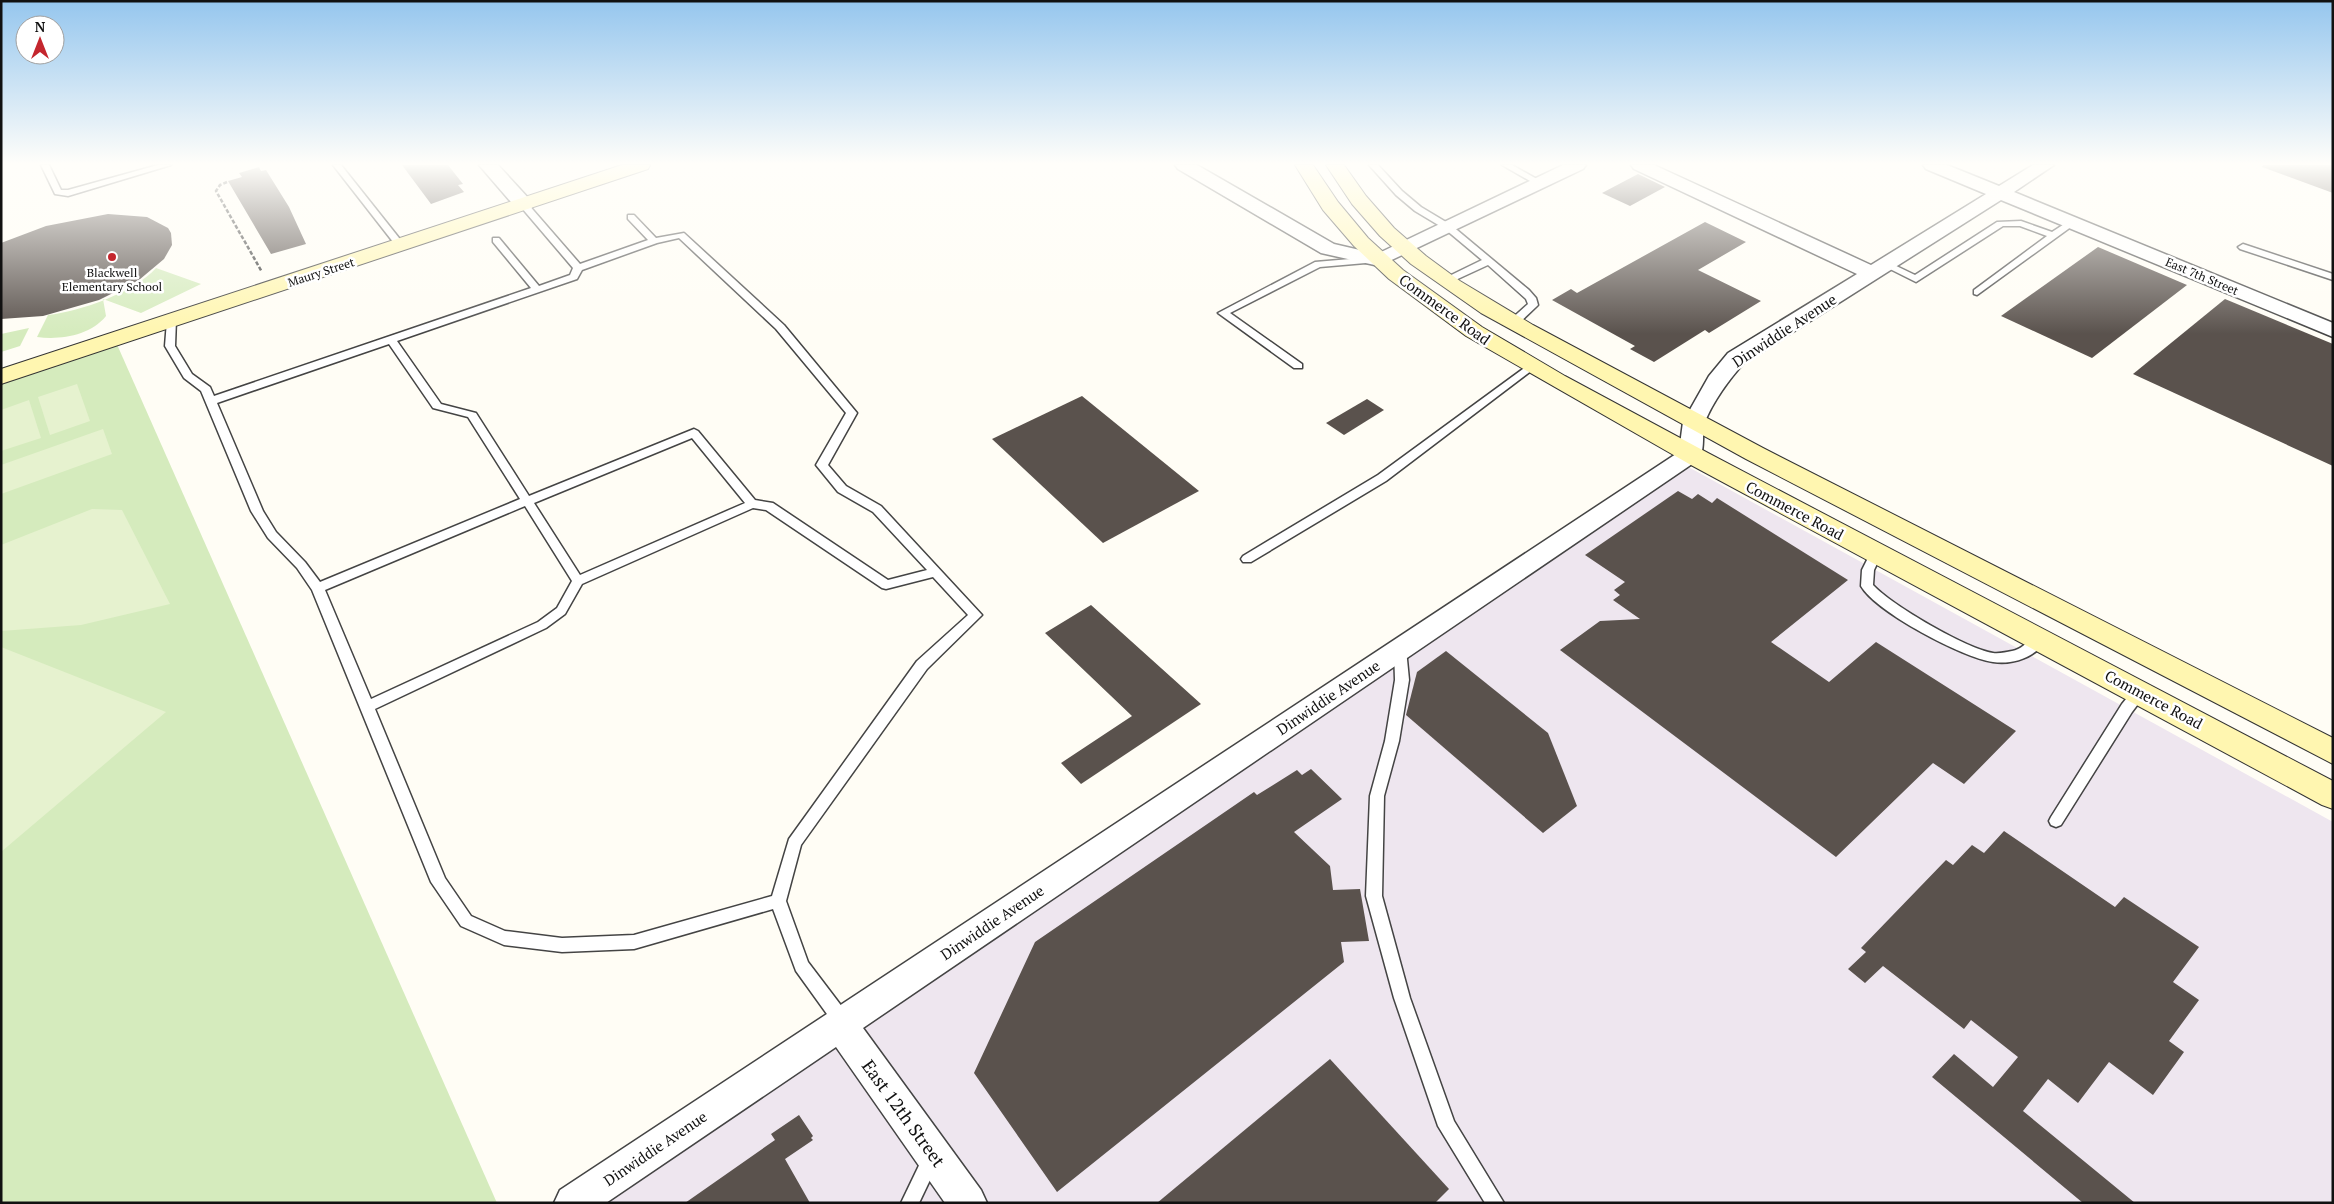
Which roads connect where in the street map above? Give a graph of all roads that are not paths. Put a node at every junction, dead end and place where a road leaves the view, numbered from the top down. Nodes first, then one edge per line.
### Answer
1 (381, 221) edge
2 (475, 221) edge
3 (538, 221) edge
4 (635, 221) edge
5 (1280, 221) edge
6 (1343, 221) edge
7 (1378, 221) edge
8 (1438, 221) edge
9 (1460, 221) edge
10 (1769, 221) edge
11 (1957, 221) edge
12 (2008, 221) edge
13 (2011, 221) edge
14 (2072, 222) joint
15 (1448, 227) junction
16 (2054, 236) junction
17 (496, 240) dead end
18 (654, 241) junction
19 (400, 246) junction
20 (2243, 247) dead end
21 (1404, 248) junction
22 (1379, 260) junction
23 (1489, 261) junction
24 (578, 268) junction
25 (1878, 269) junction
26 (2333, 277) edge
27 (1446, 282) junction
28 (537, 289) junction
29 (1977, 292) dead end
30 (172, 321) junction
31 (1513, 323) junction
32 (2333, 331) edge
33 (391, 339) junction
34 (1298, 366) dead end
35 (1531, 366) junction
36 (1, 378) edge
37 (211, 401) junction
38 (1694, 422) junction
39 (1690, 455) junction
40 (527, 501) junction
41 (752, 504) junction
42 (1876, 553) junction
43 (1247, 559) dead end
44 (936, 572) junction
45 (578, 581) junction
46 (318, 588) junction
47 (2040, 639) junction
48 (1400, 649) junction
49 (2140, 692) junction
50 (367, 707) junction
51 (2333, 752) edge
52 (2333, 796) edge
53 (2056, 821) dead end
54 (778, 901) junction
55 (842, 1023) junction
56 (933, 1155) junction
57 (572, 1203) edge
58 (910, 1203) edge
59 (968, 1203) edge
60 (1495, 1203) edge

1 - 19 lane
2 - 19 main road, Maury Street
3 - 24 lane
4 - 18 lane
5 - 22 street
6 - 22 main road, Commerce Road
7 - 21 main road, Commerce Road
8 - 15 lane
9 - 15 street
10 - 25 street
11 - 25 street, Dinwiddie Avenue
12 - 25 lane
13 - 16 lane
14 - 16 lane
14 - 32 street, East 7th Street
15 - 21 street
15 - 23 lane
16 - 29 lane
17 - 28 lane
18 - 24 lane
18 - 44 lane
19 - 30 main road, Maury Street
20 - 26 lane
21 - 22 street
21 - 27 main road, Commerce Road
22 - 34 lane
22 - 35 main road, Commerce Road
23 - 27 lane
23 - 31 lane
24 - 28 lane
25 - 38 street, Dinwiddie Avenue
27 - 31 main road, Commerce Road
28 - 33 lane
30 - 36 main road, Maury Street
30 - 37 lane
31 - 38 main road, Commerce Road
33 - 37 lane
33 - 40 lane
35 - 39 main road, Commerce Road
35 - 43 lane
37 - 46 lane
38 - 39 street, Dinwiddie Avenue
38 - 51 main road, Commerce Road
39 - 42 main road, Commerce Road
39 - 48 street, Dinwiddie Avenue
40 - 41 lane
40 - 45 lane
40 - 46 lane
41 - 44 lane
41 - 45 lane
42 - 47 main road, Commerce Road
42 - 47 lane
44 - 54 lane
45 - 50 lane
46 - 50 lane
47 - 49 main road, Commerce Road
48 - 55 street, Dinwiddie Avenue
48 - 60 lane
49 - 52 main road, Commerce Road
49 - 53 lane
50 - 54 lane
54 - 55 lane
55 - 56 street, East 12th Street
55 - 57 street, Dinwiddie Avenue
56 - 58 lane
56 - 59 street, East 12th Street

